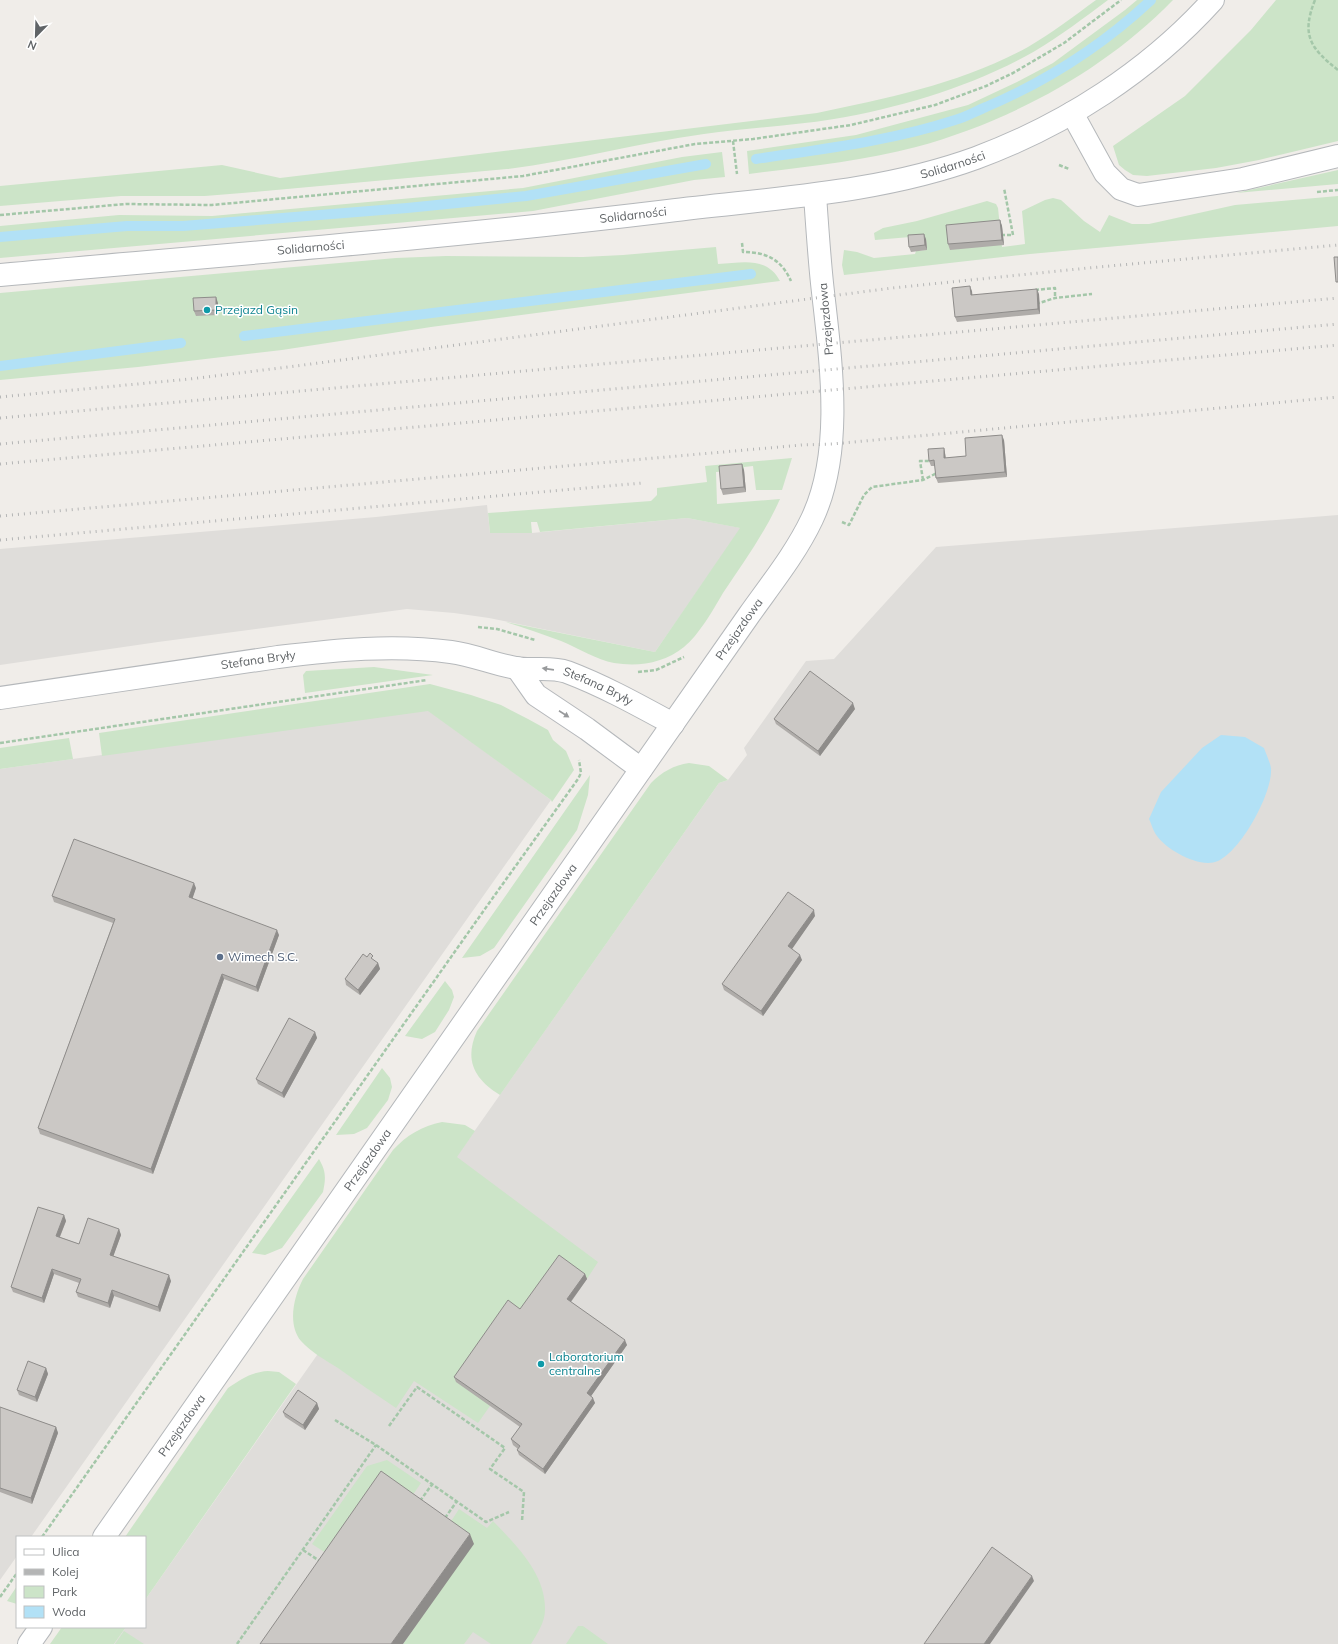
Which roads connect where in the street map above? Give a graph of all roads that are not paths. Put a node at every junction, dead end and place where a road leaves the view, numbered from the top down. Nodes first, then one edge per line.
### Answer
1 (1212, 0) edge
2 (1072, 113) junction
3 (1338, 156) edge
4 (815, 195) junction
5 (0, 275) edge
6 (517, 668) junction
7 (0, 698) edge
8 (673, 724) junction
9 (641, 769) junction
10 (105, 1536) edge
11 (40, 1628) edge
12 (29, 1644) edge

1 - 2 street, Solidarności
2 - 3 street
2 - 4 street, Solidarności
4 - 5 street, Solidarności
4 - 8 street, Przejazdowa
6 - 7 street, Stefana Bryły
8 -> 6 street, Stefana Bryły
6 -> 9 street
8 - 9 street, Przejazdowa
9 - 10 street, Przejazdowa
11 - 12 street

